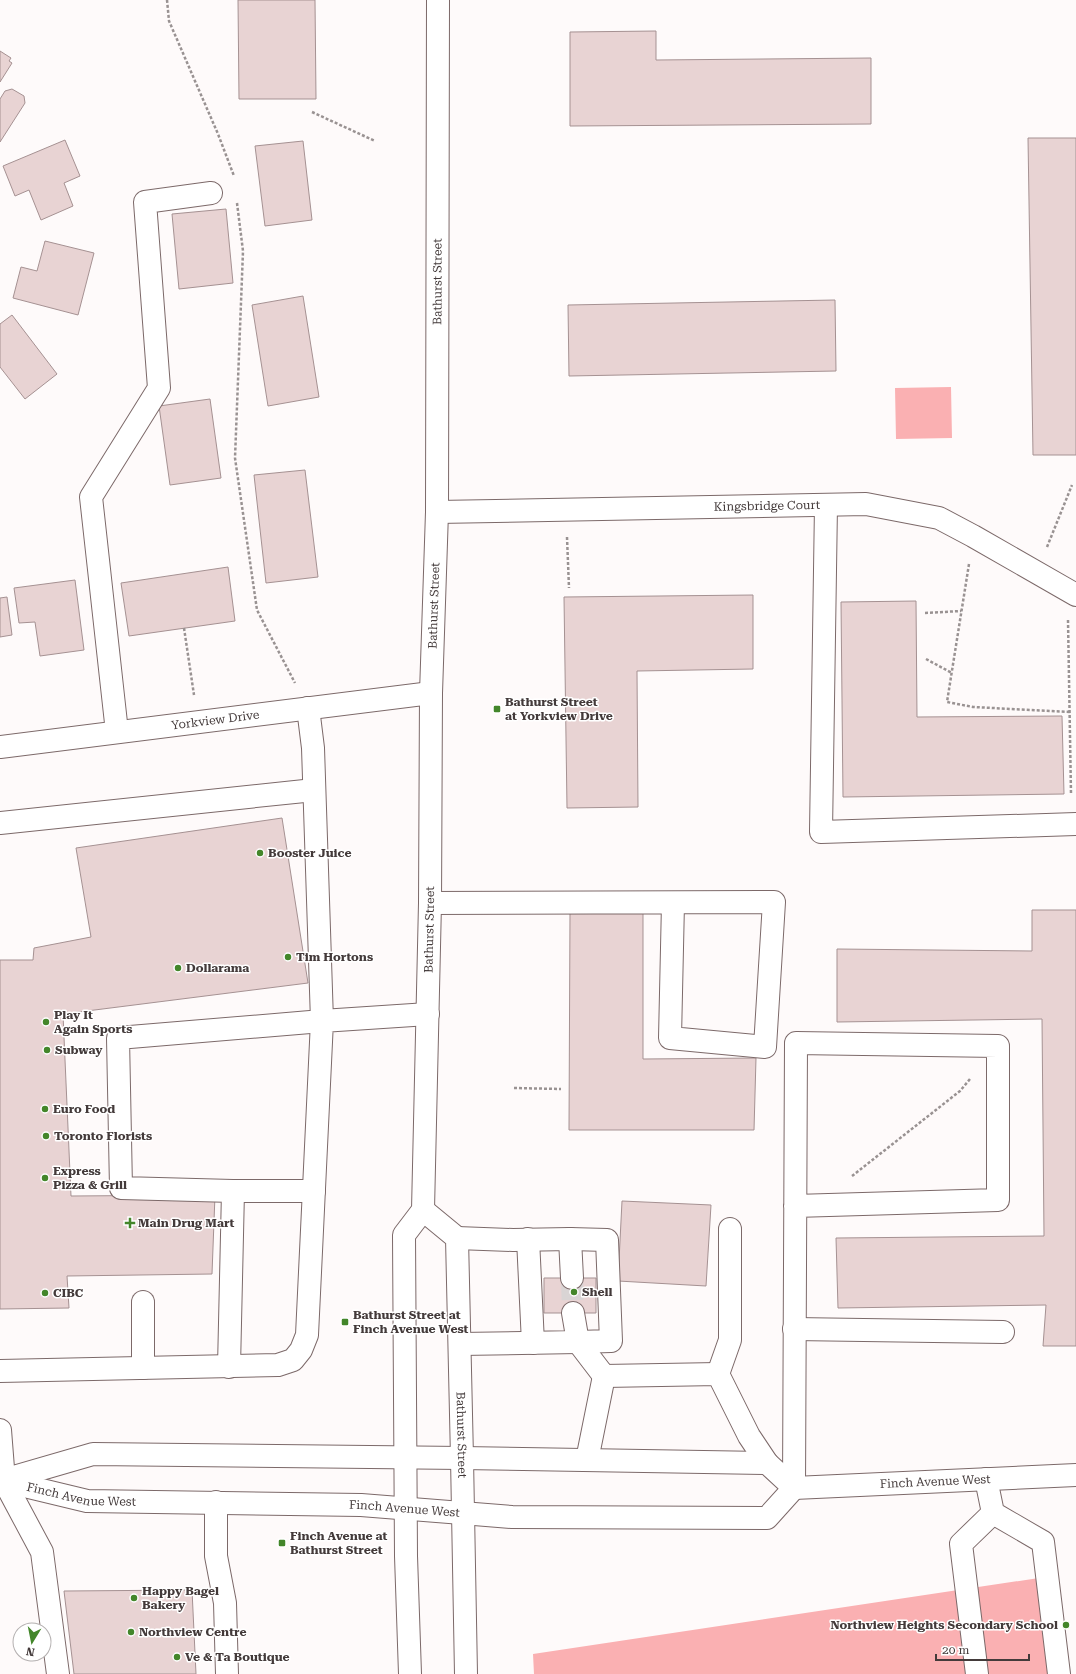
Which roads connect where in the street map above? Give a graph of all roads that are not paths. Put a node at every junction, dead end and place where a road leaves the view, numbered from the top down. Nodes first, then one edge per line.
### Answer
1 (438, 0) edge
2 (211, 193) dead end
3 (826, 505) junction
4 (437, 512) junction
5 (1072, 592) edge
6 (431, 692) junction
7 (308, 708) junction
8 (117, 732) junction
9 (0, 748) edge
10 (314, 790) junction
11 (0, 823) edge
12 (1076, 824) edge
13 (430, 903) junction
14 (673, 903) junction
15 (428, 1014) junction
16 (322, 1021) junction
17 (233, 1191) junction
18 (314, 1191) junction
19 (805, 1206) junction
20 (424, 1210) junction
21 (730, 1229) dead end
22 (457, 1238) junction
23 (528, 1239) junction
24 (570, 1239) junction
25 (572, 1278) tunnel mouth
26 (143, 1302) dead end
27 (573, 1313) tunnel mouth
28 (794, 1329) junction
29 (1003, 1332) dead end
30 (578, 1342) junction
31 (533, 1343) junction
32 (460, 1344) junction
33 (229, 1367) junction
34 (143, 1368) junction
35 (0, 1371) edge
36 (718, 1374) junction
37 (604, 1376) junction
38 (0, 1430) edge
39 (406, 1458) junction
40 (462, 1458) junction
41 (587, 1460) junction
42 (767, 1463) junction
43 (1076, 1475) edge
44 (986, 1479) junction
45 (2, 1481) edge
46 (794, 1488) junction
47 (216, 1502) junction
48 (406, 1509) junction
49 (462, 1512) junction
50 (993, 1513) junction
51 (58, 1674) edge
52 (227, 1674) edge
53 (410, 1674) edge
54 (466, 1674) edge
55 (977, 1674) edge
56 (1059, 1674) edge

1 - 4 main road, Bathurst Street
2 - 8 main road
3 - 4 main road, Kingsbridge Court
3 - 5 main road, Kingsbridge Court
3 - 12 main road
4 - 6 main road, Bathurst Street
6 - 7 main road, Yorkview Drive
6 - 13 main road, Bathurst Street
7 - 8 main road, Yorkview Drive
7 - 10 main road
8 - 9 main road, Yorkview Drive
10 - 11 main road
10 - 16 main road
13 - 14 main road
13 - 15 main road, Bathurst Street
14 - 14 main road
15 - 16 main road
15 - 20 main road, Bathurst Street
16 - 17 main road
16 - 18 main road
17 - 18 main road
17 - 33 main road
18 - 33 main road
19 - 19 main road
19 - 28 main road
20 - 22 main road
20 - 39 main road
21 - 36 main road
22 - 23 main road
22 - 32 main road, Bathurst Street
23 - 24 main road
23 - 31 main road
24 - 25 main road
24 - 30 main road
26 - 34 main road
27 - 30 main road
28 - 29 main road
28 - 46 main road
30 - 31 main road
30 - 37 main road
31 - 32 main road
32 - 40 main road, Bathurst Street
33 - 34 main road
34 - 35 main road
36 - 37 main road
36 - 42 main road
37 - 41 main road
38 - 45 main road
39 - 40 main road, Finch Avenue West
39 - 45 main road, Finch Avenue West
39 - 48 main road
40 - 41 main road, Finch Avenue West
40 - 49 main road, Bathurst Street
41 - 42 main road, Finch Avenue West
42 - 46 main road
43 - 44 main road, Finch Avenue West
44 - 46 main road, Finch Avenue West
44 - 50 main road
45 - 47 main road, Finch Avenue West
45 - 51 main road
46 - 49 main road, Finch Avenue West
47 - 48 main road, Finch Avenue West
47 - 52 main road
48 - 49 main road, Finch Avenue West
48 - 53 main road
49 - 54 main road, Bathurst Street
50 - 55 main road
50 - 56 main road

